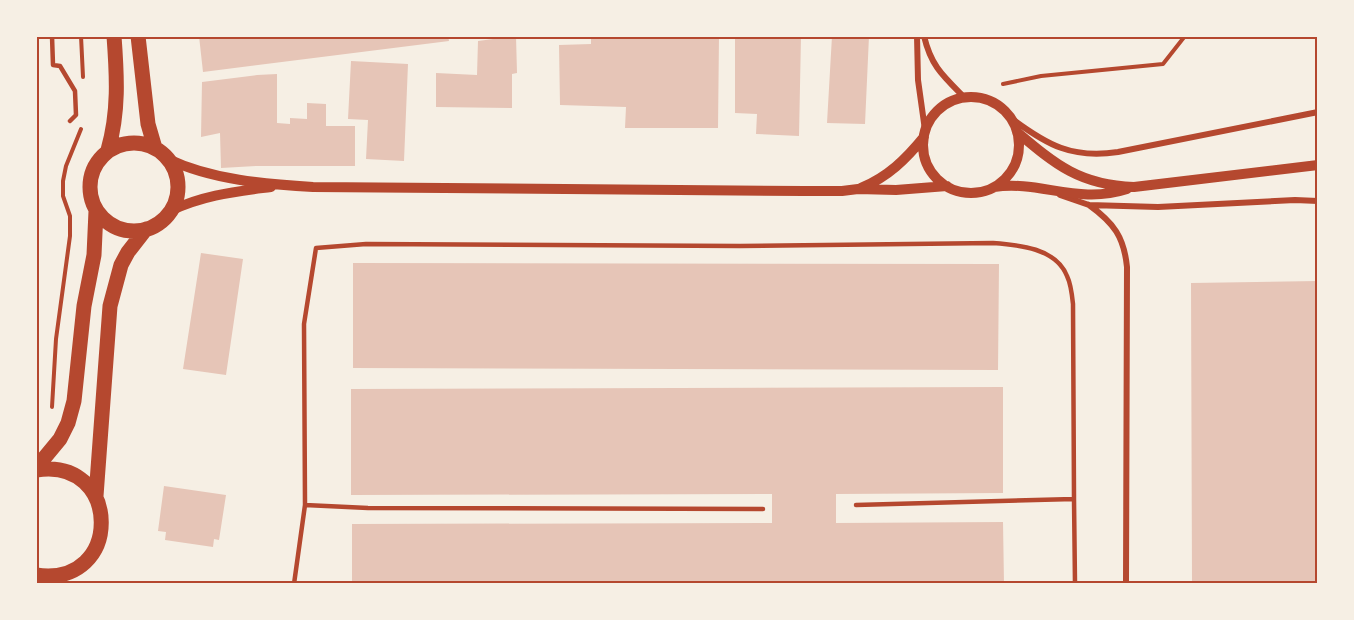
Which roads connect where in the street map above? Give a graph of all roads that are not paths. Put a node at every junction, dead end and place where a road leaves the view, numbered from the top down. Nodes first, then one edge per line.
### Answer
1 (52, 36) edge
2 (114, 36) edge
3 (138, 36) edge
4 (916, 36) edge
5 (924, 36) edge
6 (964, 97) junction
7 (1318, 112) edge
8 (1011, 118) junction
9 (70, 121) dead end
10 (1017, 132) junction
11 (925, 134) junction
12 (155, 148) junction
13 (108, 150) junction
14 (168, 159) junction
15 (1318, 165) edge
16 (285, 185) junction
17 (947, 186) junction
18 (994, 187) junction
19 (1134, 187) junction
20 (858, 189) junction
21 (1052, 191) junction
22 (1318, 201) edge
23 (1089, 206) junction
24 (96, 211) junction
25 (170, 211) junction
26 (146, 230) junction
27 (36, 469) edge
28 (96, 496) junction
29 (1074, 499) junction
30 (305, 505) junction
31 (856, 505) dead end
32 (763, 509) dead end
33 (83, 564) junction
34 (36, 575) edge
35 (75, 584) edge
36 (294, 584) edge
37 (1075, 584) edge
38 (1126, 584) edge

1 - 9 lane
2 - 13 main road
3 - 12 main road
4 - 11 street
5 - 6 street
6 - 8 street
6 - 11 street
7 - 8 street
8 - 10 street
10 - 18 street
10 - 19 street
11 - 17 street
11 - 20 street
12 - 13 main road
12 - 14 main road
13 - 24 main road
14 - 16 street
14 - 25 main road
15 - 19 street
16 - 20 street
16 - 25 street
17 - 18 street
17 - 20 street
18 - 21 street
19 - 21 street
21 - 23 street
22 - 23 street
23 - 38 street
24 - 26 main road
24 - 27 main road
25 - 26 main road
26 - 28 main road
27 - 28 main road
28 - 33 main road
29 - 30 lane
29 - 31 lane
29 - 37 lane
30 - 32 lane
30 - 36 lane
33 - 34 main road
33 - 35 main road

